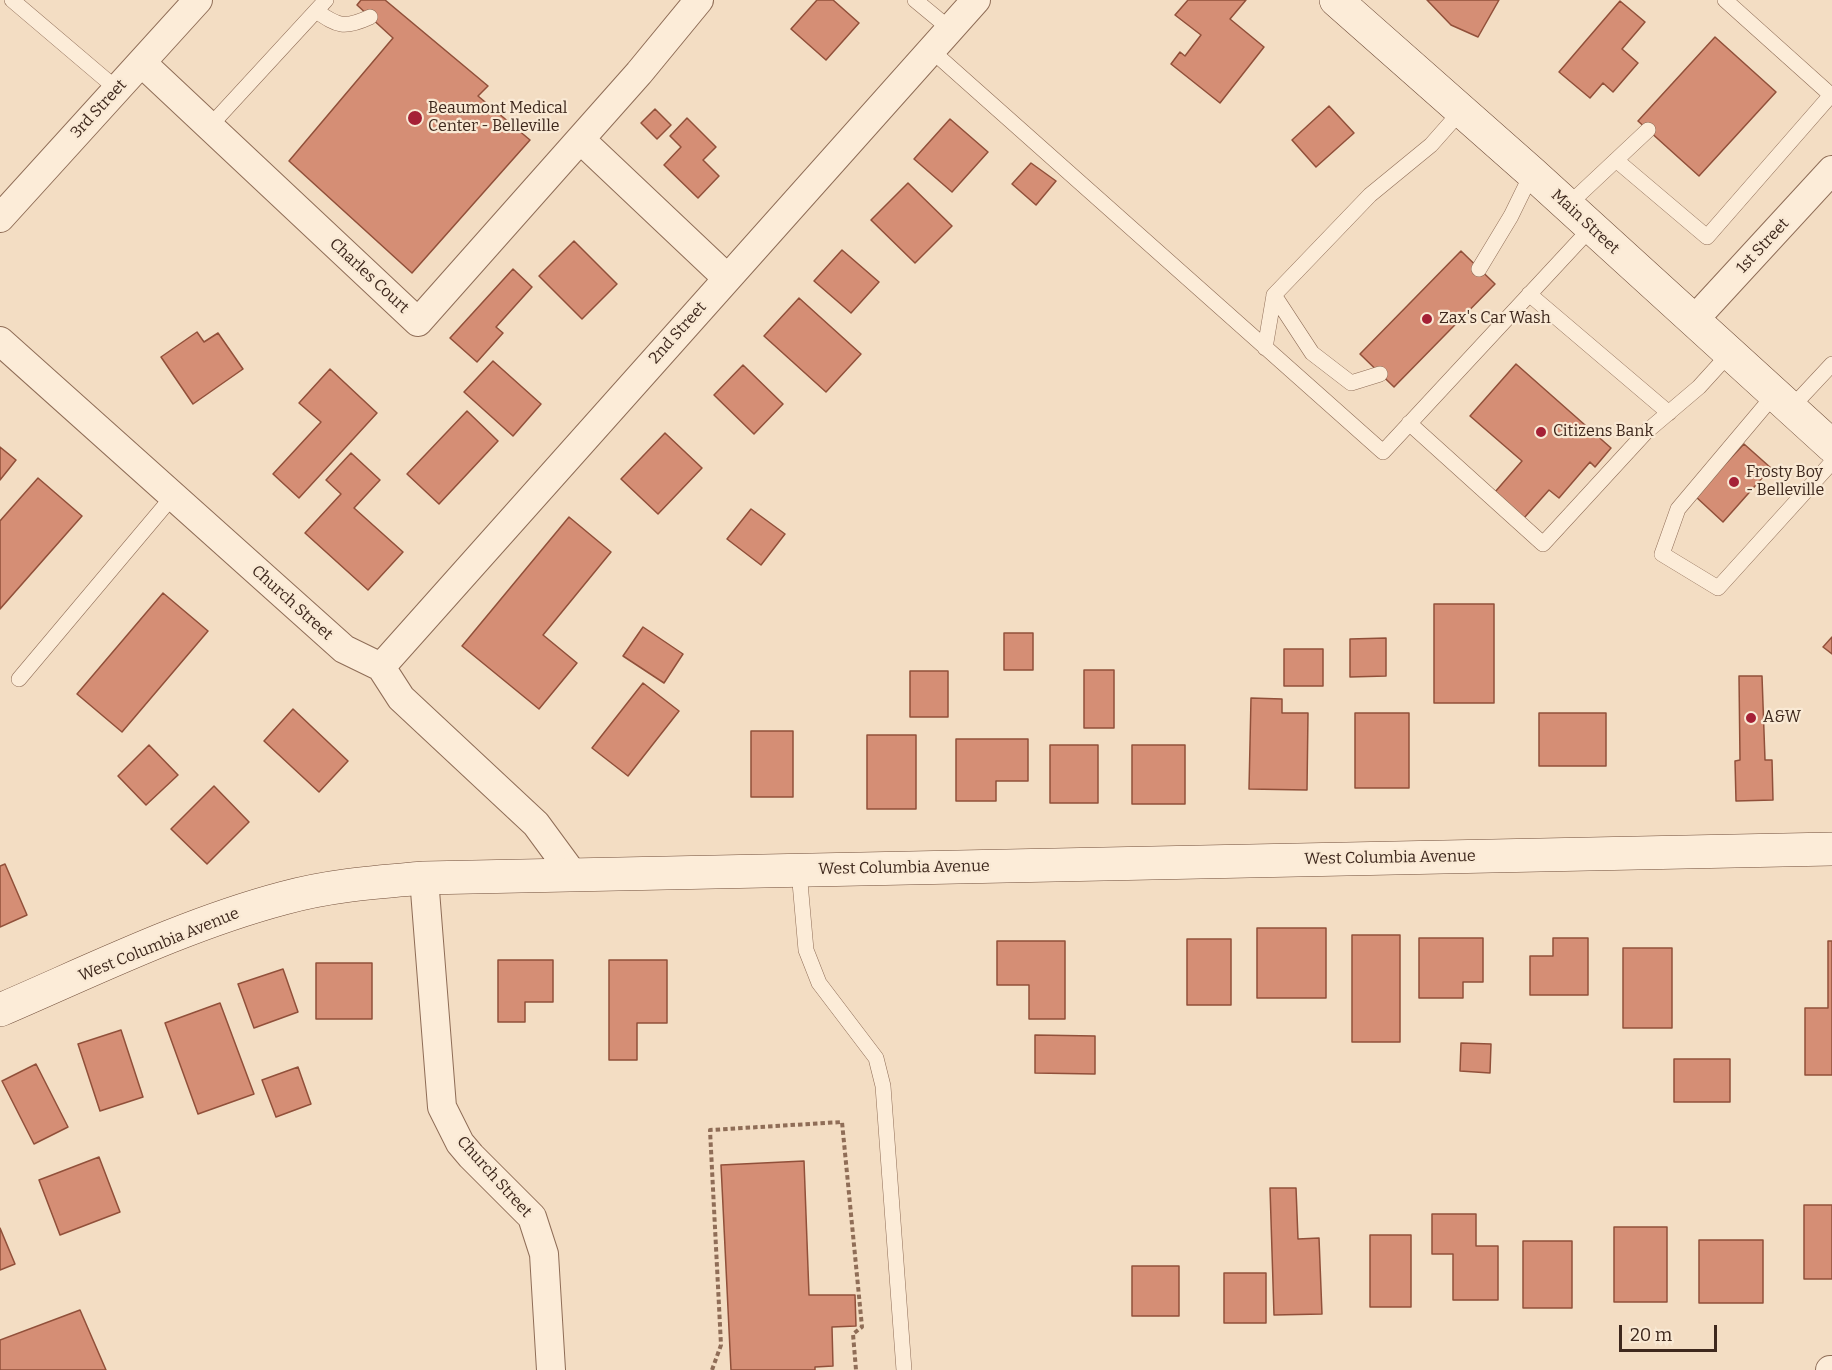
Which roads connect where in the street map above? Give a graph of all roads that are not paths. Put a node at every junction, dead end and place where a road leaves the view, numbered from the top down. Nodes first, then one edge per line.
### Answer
1 (12, 0) edge
2 (198, 0) edge
3 (699, 0) edge
4 (915, 0) edge
5 (976, 0) edge
6 (1336, 0) edge
7 (1725, 0) edge
8 (321, 6) edge
9 (370, 17) dead end
10 (950, 29) junction
11 (931, 50) junction
12 (142, 63) junction
13 (118, 90) junction
14 (1831, 96) edge
15 (1461, 111) junction
16 (209, 127) junction
17 (1648, 130) dead end
18 (581, 140) junction
19 (1616, 160) junction
20 (1832, 170) edge
21 (1532, 173) junction
22 (1567, 206) junction
23 (0, 218) edge
24 (1591, 228) junction
25 (1479, 269) dead end
26 (727, 278) junction
27 (1529, 294) junction
28 (1274, 295) junction
29 (1693, 321) junction
30 (0, 341) edge
31 (1265, 348) junction
32 (1729, 354) junction
33 (1832, 364) edge
34 (1380, 374) dead end
35 (1782, 402) junction
36 (1669, 413) junction
37 (1409, 423) junction
38 (1832, 446) edge
39 (1832, 462) edge
40 (173, 496) junction
41 (381, 667) junction
42 (19, 679) dead end
43 (1832, 849) edge
44 (799, 871) junction
45 (572, 873) junction
46 (424, 878) junction
47 (0, 1010) edge
48 (551, 1370) edge
49 (904, 1370) edge

1 - 13 lane
2 - 12 street, 3rd Street
3 - 18 street, Charles Court
4 - 10 lane
5 - 10 street, 2nd Street
6 - 15 main road, Main Street
7 - 14 lane
8 - 9 lane
8 - 16 lane
10 - 11 street, 2nd Street
11 - 26 street, 2nd Street
11 - 31 lane
12 - 13 street, 3rd Street
12 - 16 street, Charles Court
13 - 23 street, 3rd Street
14 - 19 lane
15 - 21 main road, Main Street
15 - 28 lane
16 - 18 street, Charles Court
17 - 19 lane
18 - 26 street
19 - 22 lane
20 - 29 street, 1st Street
21 - 22 main road, Main Street
21 - 25 lane
22 - 24 main road, Main Street
24 - 27 lane
24 - 29 main road, Main Street
26 - 41 street, 2nd Street
27 - 36 lane
27 - 37 lane
28 - 31 lane
28 - 34 lane
29 - 32 main road, Main Street
30 - 40 street, Church Street
31 - 37 lane
32 - 35 main road, Main Street
32 - 36 lane
33 - 35 lane
35 - 38 main road, Main Street
35 - 39 lane
36 - 37 lane
40 - 41 street, Church Street
40 - 42 lane
41 - 45 street
43 - 44 main road, West Columbia Avenue
44 - 45 main road, West Columbia Avenue
44 - 49 lane
45 - 46 main road, West Columbia Avenue
46 - 47 main road, West Columbia Avenue
46 - 48 street, Church Street

